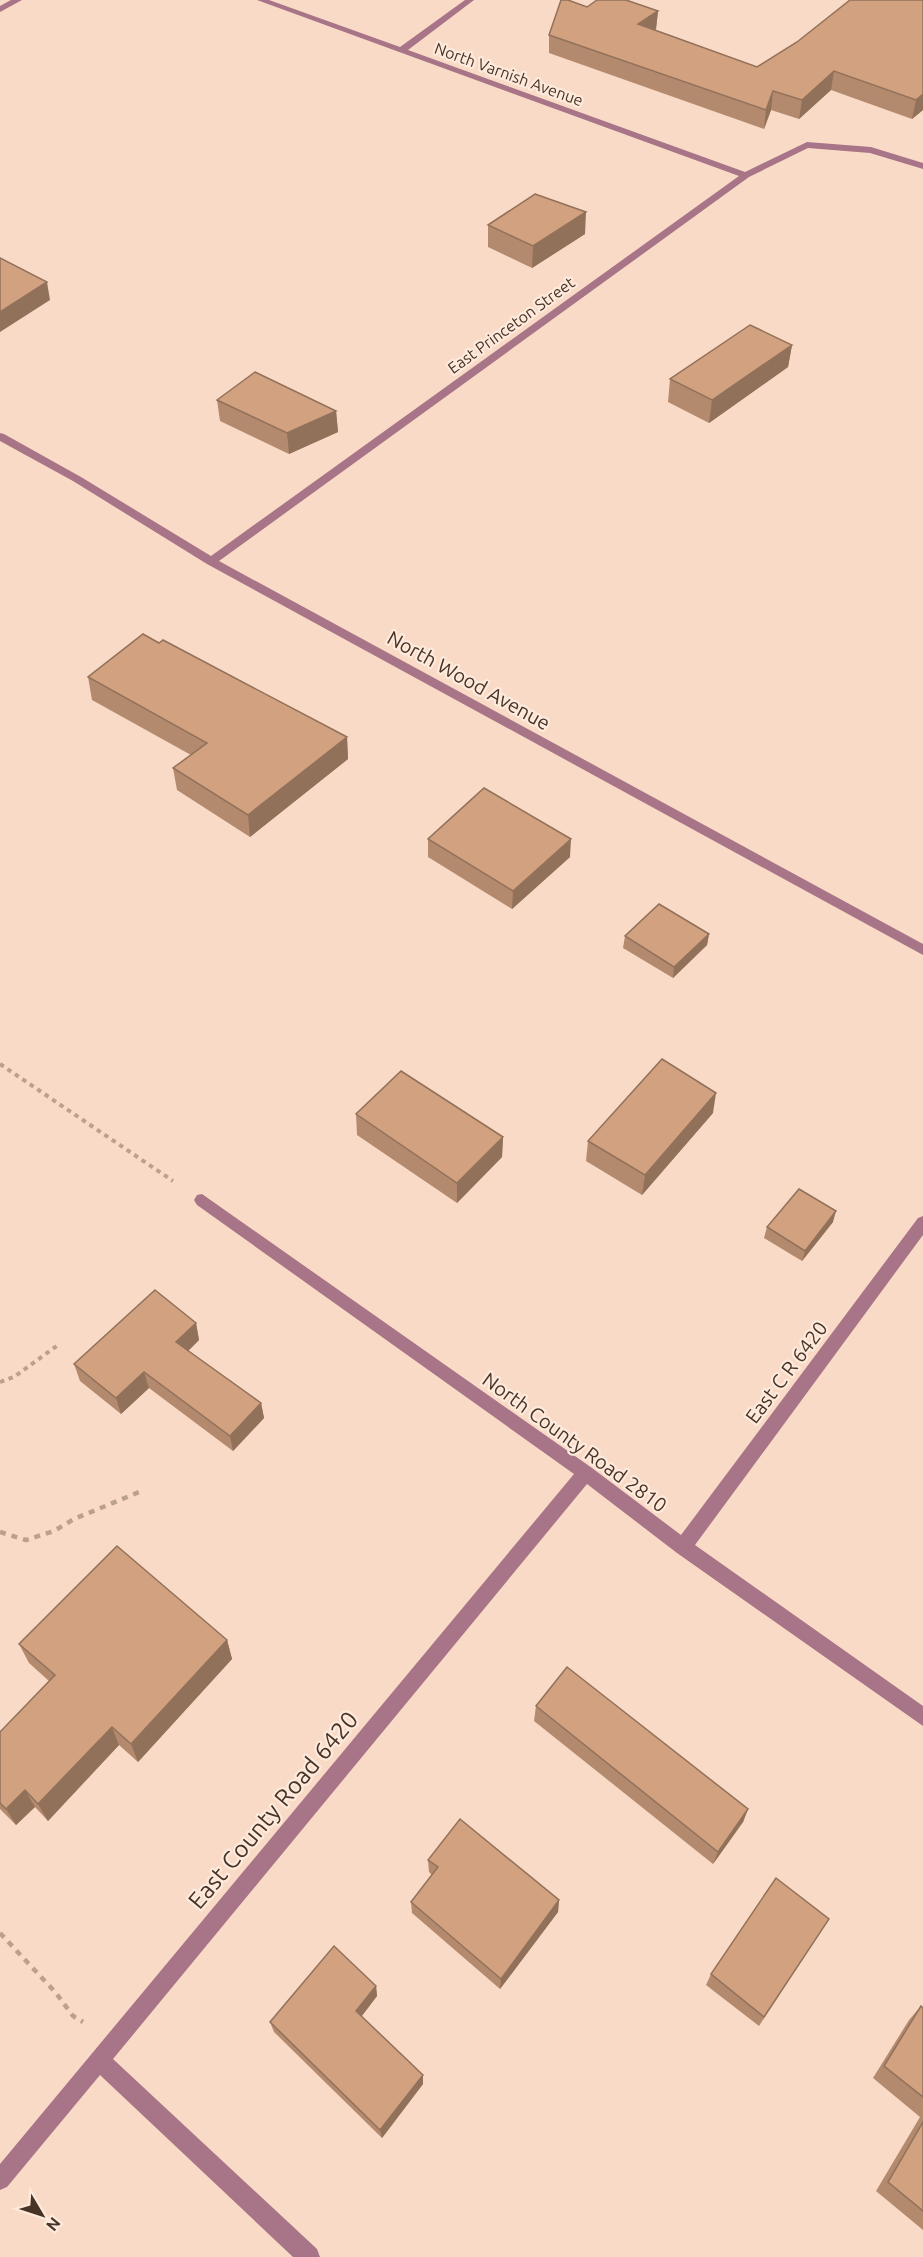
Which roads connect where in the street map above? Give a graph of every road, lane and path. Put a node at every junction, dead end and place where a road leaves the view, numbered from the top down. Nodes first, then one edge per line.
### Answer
1 (18, 0) edge
2 (261, 0) edge
3 (470, 0) edge
4 (0, 9) edge
5 (401, 51) junction
6 (923, 166) edge
7 (747, 175) junction
8 (0, 436) edge
9 (212, 561) junction
10 (923, 950) edge
11 (0, 1064) edge
12 (202, 1200) joint
13 (923, 1223) edge
14 (58, 1344) dead end
15 (0, 1382) edge
16 (586, 1473) junction
17 (144, 1490) dead end
18 (0, 1532) edge
19 (682, 1547) junction
20 (923, 1717) edge
21 (0, 1933) edge
22 (113, 2043) junction
23 (99, 2060) junction
24 (0, 2180) edge
25 (309, 2257) edge

1 - 4 street
2 - 5 street, North Varnish Avenue
3 - 5 street
5 - 7 street, North Varnish Avenue
6 - 7 street, East Princeton Street
7 - 9 street, East Princeton Street
8 - 9 street, North Wood Avenue
9 - 10 street, North Wood Avenue
11 - 12 path
12 - 16 street, North County Road 2810
13 - 19 street, East C R 6420
14 - 15 path
16 - 19 street, North County Road 2810
16 - 22 street, East County Road 6420
17 - 18 path
19 - 20 street, North County Road 2810
21 - 22 path
22 - 23 street, East County Road 6420
23 - 24 street, East County Road 6420
23 - 25 street

